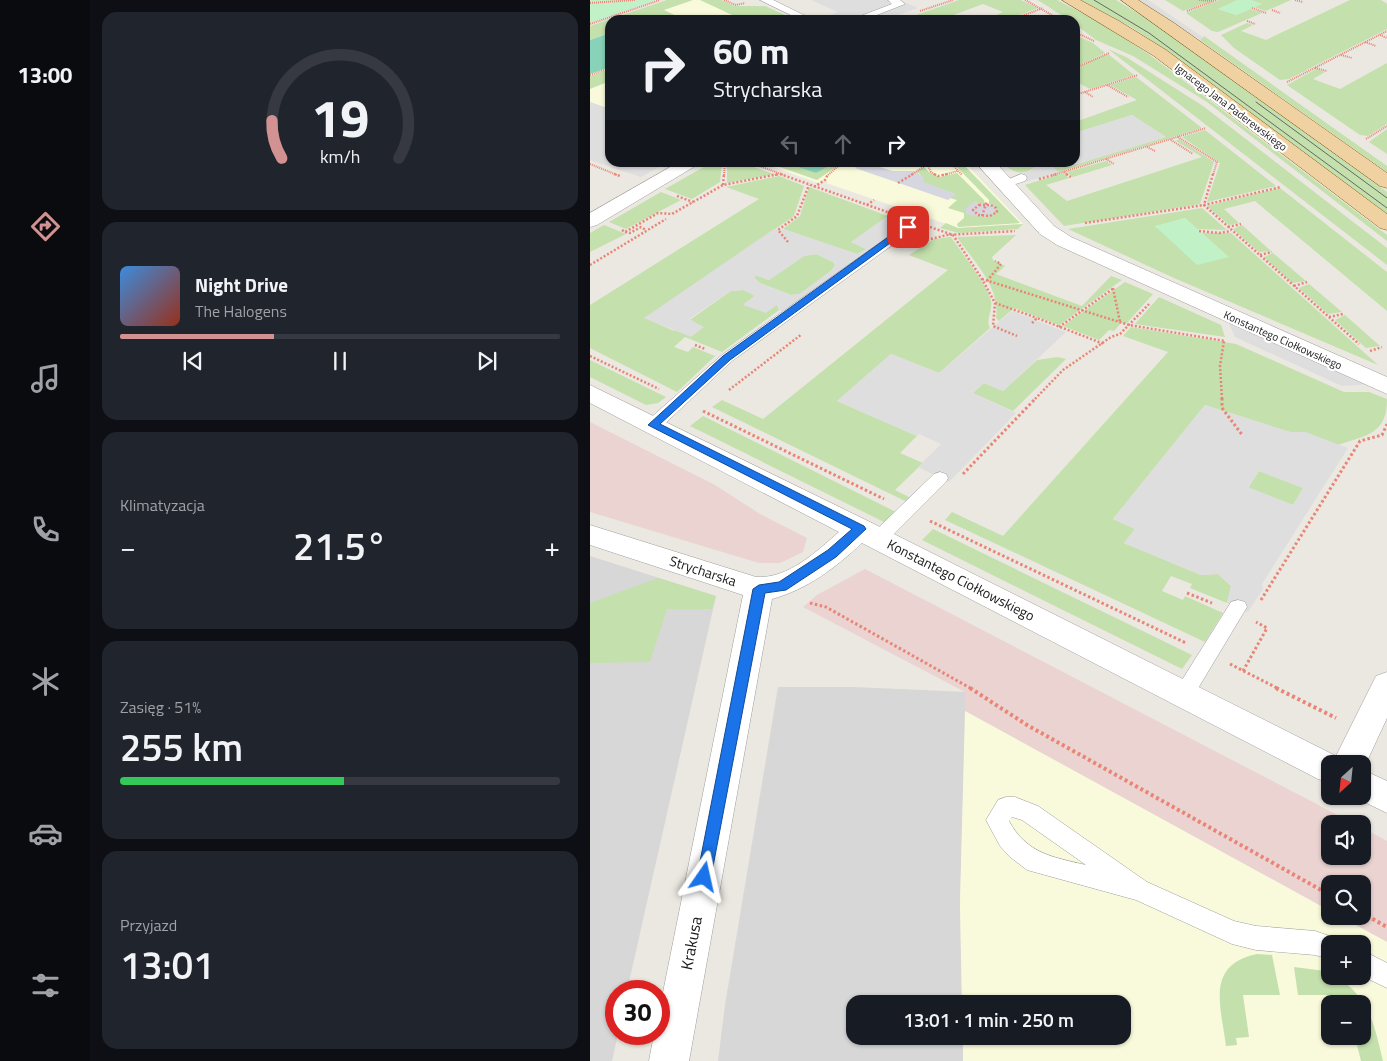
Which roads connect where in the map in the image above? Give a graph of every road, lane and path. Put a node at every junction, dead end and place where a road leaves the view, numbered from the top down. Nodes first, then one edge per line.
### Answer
1 (635, 0) edge
2 (660, 0) edge
3 (724, 0) edge
4 (765, 0) edge
5 (893, 0) edge
6 (954, 0) edge
7 (1025, 0) edge
8 (1069, 0) edge
9 (1128, 0) edge
10 (1199, 0) edge
11 (1216, 0) edge
12 (1295, 0) edge
13 (1212, 1) junction
14 (747, 2) dead end
15 (1303, 2) dead end
16 (590, 3) edge
17 (1046, 7) dead end
18 (1043, 8) junction
19 (1252, 8) dead end
20 (1272, 10) dead end
21 (919, 12) dead end
22 (1182, 13) dead end
23 (1266, 13) dead end
24 (1280, 13) dead end
25 (616, 15) edge
26 (798, 15) edge
27 (869, 15) edge
28 (1024, 15) edge
29 (1052, 15) edge
30 (605, 19) edge
31 (1247, 21) dead end
32 (590, 24) edge
33 (1255, 24) dead end
34 (1387, 31) edge
35 (1379, 35) junction
36 (1387, 38) edge
37 (1365, 42) junction
38 (1376, 46) dead end
39 (1109, 52) dead end
40 (1341, 55) junction
41 (1352, 58) dead end
42 (1080, 65) edge
43 (1315, 68) junction
44 (605, 70) edge
45 (1327, 71) dead end
46 (590, 75) edge
47 (1138, 75) dead end
48 (1281, 83) dead end
49 (1107, 85) junction
50 (1085, 92) junction
51 (1080, 94) edge
52 (1093, 97) dead end
53 (1128, 98) dead end
54 (1387, 126) edge
55 (1206, 128) dead end
56 (1178, 137) junction
57 (1170, 139) junction
58 (1362, 140) dead end
59 (1147, 146) junction
60 (1155, 151) dead end
61 (1193, 154) dead end
62 (1106, 159) junction
63 (1114, 164) dead end
64 (684, 167) edge
65 (725, 167) edge
66 (836, 167) edge
67 (922, 167) edge
68 (928, 167) edge
69 (991, 167) edge
70 (958, 171) dead end
71 (1064, 172) junction
72 (780, 174) dead end
73 (1071, 177) dead end
74 (1033, 181) dead end
75 (1387, 182) edge
76 (898, 183) dead end
77 (723, 185) junction
78 (808, 185) dead end
79 (814, 187) dead end
80 (1281, 187) dead end
81 (874, 200) dead end
82 (866, 205) dead end
83 (1204, 206) junction
84 (990, 216) joint
85 (666, 219) dead end
86 (590, 221) edge
87 (1240, 224) dead end
88 (1387, 224) edge
89 (1078, 225) dead end
90 (908, 227) dead end
91 (1228, 227) junction
92 (618, 229) dead end
93 (647, 230) junction
94 (1016, 231) dead end
95 (1199, 231) dead end
96 (1232, 231) junction
97 (625, 232) junction
98 (926, 241) dead end
99 (788, 242) dead end
100 (1272, 252) dead end
101 (1260, 256) junction
102 (590, 258) edge
103 (596, 261) junction
104 (995, 261) dead end
105 (590, 264) edge
106 (982, 280) dead end
107 (987, 280) junction
108 (1307, 282) dead end
109 (1113, 284) dead end
110 (1120, 284) dead end
111 (1294, 286) junction
112 (1112, 289) junction
113 (1154, 300) dead end
114 (995, 303) dead end
115 (1082, 311) junction
116 (1343, 314) dead end
117 (1037, 318) junction
118 (1329, 318) junction
119 (1032, 322) dead end
120 (1120, 322) junction
121 (1129, 325) junction
122 (1060, 327) junction
123 (805, 332) dead end
124 (1231, 340) dead end
125 (1224, 341) junction
126 (1104, 344) junction
127 (1360, 346) dead end
128 (1382, 347) dead end
129 (590, 356) edge
130 (1374, 358) dead end
131 (1387, 386) edge
132 (728, 390) dead end
133 (590, 393) edge
134 (1035, 398) dead end
135 (679, 399) junction
136 (708, 406) dead end
137 (702, 410) junction
138 (1387, 424) edge
139 (653, 425) junction
140 (1243, 436) dead end
141 (940, 478) dead end
142 (908, 511) junction
143 (870, 534) junction
144 (590, 535) edge
145 (771, 588) junction
146 (1260, 602) dead end
147 (1244, 613) joint
148 (1209, 654) junction
149 (1243, 671) junction
150 (1387, 684) edge
151 (1184, 694) junction
152 (1365, 731) junction
153 (1353, 755) edge
154 (1321, 764) edge
155 (1371, 790) edge
156 (1387, 798) edge
157 (1140, 890) junction
158 (1321, 890) edge
159 (1371, 918) edge
160 (1387, 927) edge
161 (1321, 945) edge
162 (1371, 967) edge
163 (1387, 976) edge
164 (669, 1061) edge

1 - 16 path
2 - 25 path
3 - 14 path
4 - 26 lane
5 - 27 lane
6 - 21 path
7 - 18 path
8 - 88 main road, Ignacego Jana Paderewskiego
9 - 75 main road
10 - 13 path
11 - 13 path
12 - 15 path
13 - 22 path
17 - 18 path
18 - 28 path
18 - 29 path
19 - 23 path
20 - 24 path
30 - 32 path
31 - 33 path
34 - 35 path
35 - 36 path
35 - 37 path
37 - 38 path
37 - 40 path
39 - 42 path
40 - 41 path
40 - 43 path
43 - 45 path
43 - 48 path
44 - 46 path
47 - 49 path
49 - 50 path
49 - 53 path
50 - 51 path
50 - 52 path
54 - 58 path
55 - 56 path
56 - 57 path
56 - 83 path
57 - 59 path
57 - 61 path
59 - 60 path
59 - 62 path
62 - 63 path
62 - 71 path
64 - 86 street
65 - 77 path
66 - 79 path
67 - 76 path
68 - 70 path
69 - 131 street, Konstantego Ciołkowskiego
71 - 73 path
71 - 74 path
72 - 77 path
77 - 97 path
78 - 99 path
80 - 83 path
81 - 82 path
83 - 89 path
83 - 91 path
84 - 84 path
85 - 93 path
87 - 91 path
90 - 135 lane
91 - 96 path
92 - 97 path
93 - 97 path
93 - 103 path
94 - 98 path
95 - 96 path
96 - 101 path
100 - 101 path
101 - 111 path
102 - 103 path
103 - 105 path
104 - 107 path
106 - 107 path
107 - 115 path
108 - 111 path
109 - 112 path
110 - 112 path
111 - 118 path
112 - 115 path
112 - 120 path
113 - 121 path
114 - 117 path
115 - 120 path
115 - 122 path
116 - 118 path
117 - 119 path
117 - 122 path
118 - 127 path
120 - 121 path
121 - 125 path
121 - 126 path
122 - 126 path
123 - 132 path
124 - 125 path
125 - 140 path
126 - 134 path
128 - 130 path
129 - 135 path
133 - 139 street, Konstantego Ciołkowskiego
135 - 137 path
135 - 139 lane
136 - 137 path
137 - 142 path
138 - 146 path
139 - 143 street, Konstantego Ciołkowskiego
141 - 142 lane
142 - 143 lane
142 - 148 path
143 - 145 street
143 - 151 street, Konstantego Ciołkowskiego
144 - 145 street, Strycharska
145 - 158 path
145 - 164 street, Krakusa
147 - 148 lane
147 - 149 path
148 - 149 path
148 - 151 lane
149 - 152 path
150 - 152 street
151 - 154 street, Konstantego Ciołkowskiego
152 - 153 street
155 - 156 street
157 - 157 lane
157 - 161 lane
159 - 160 path
162 - 163 lane

